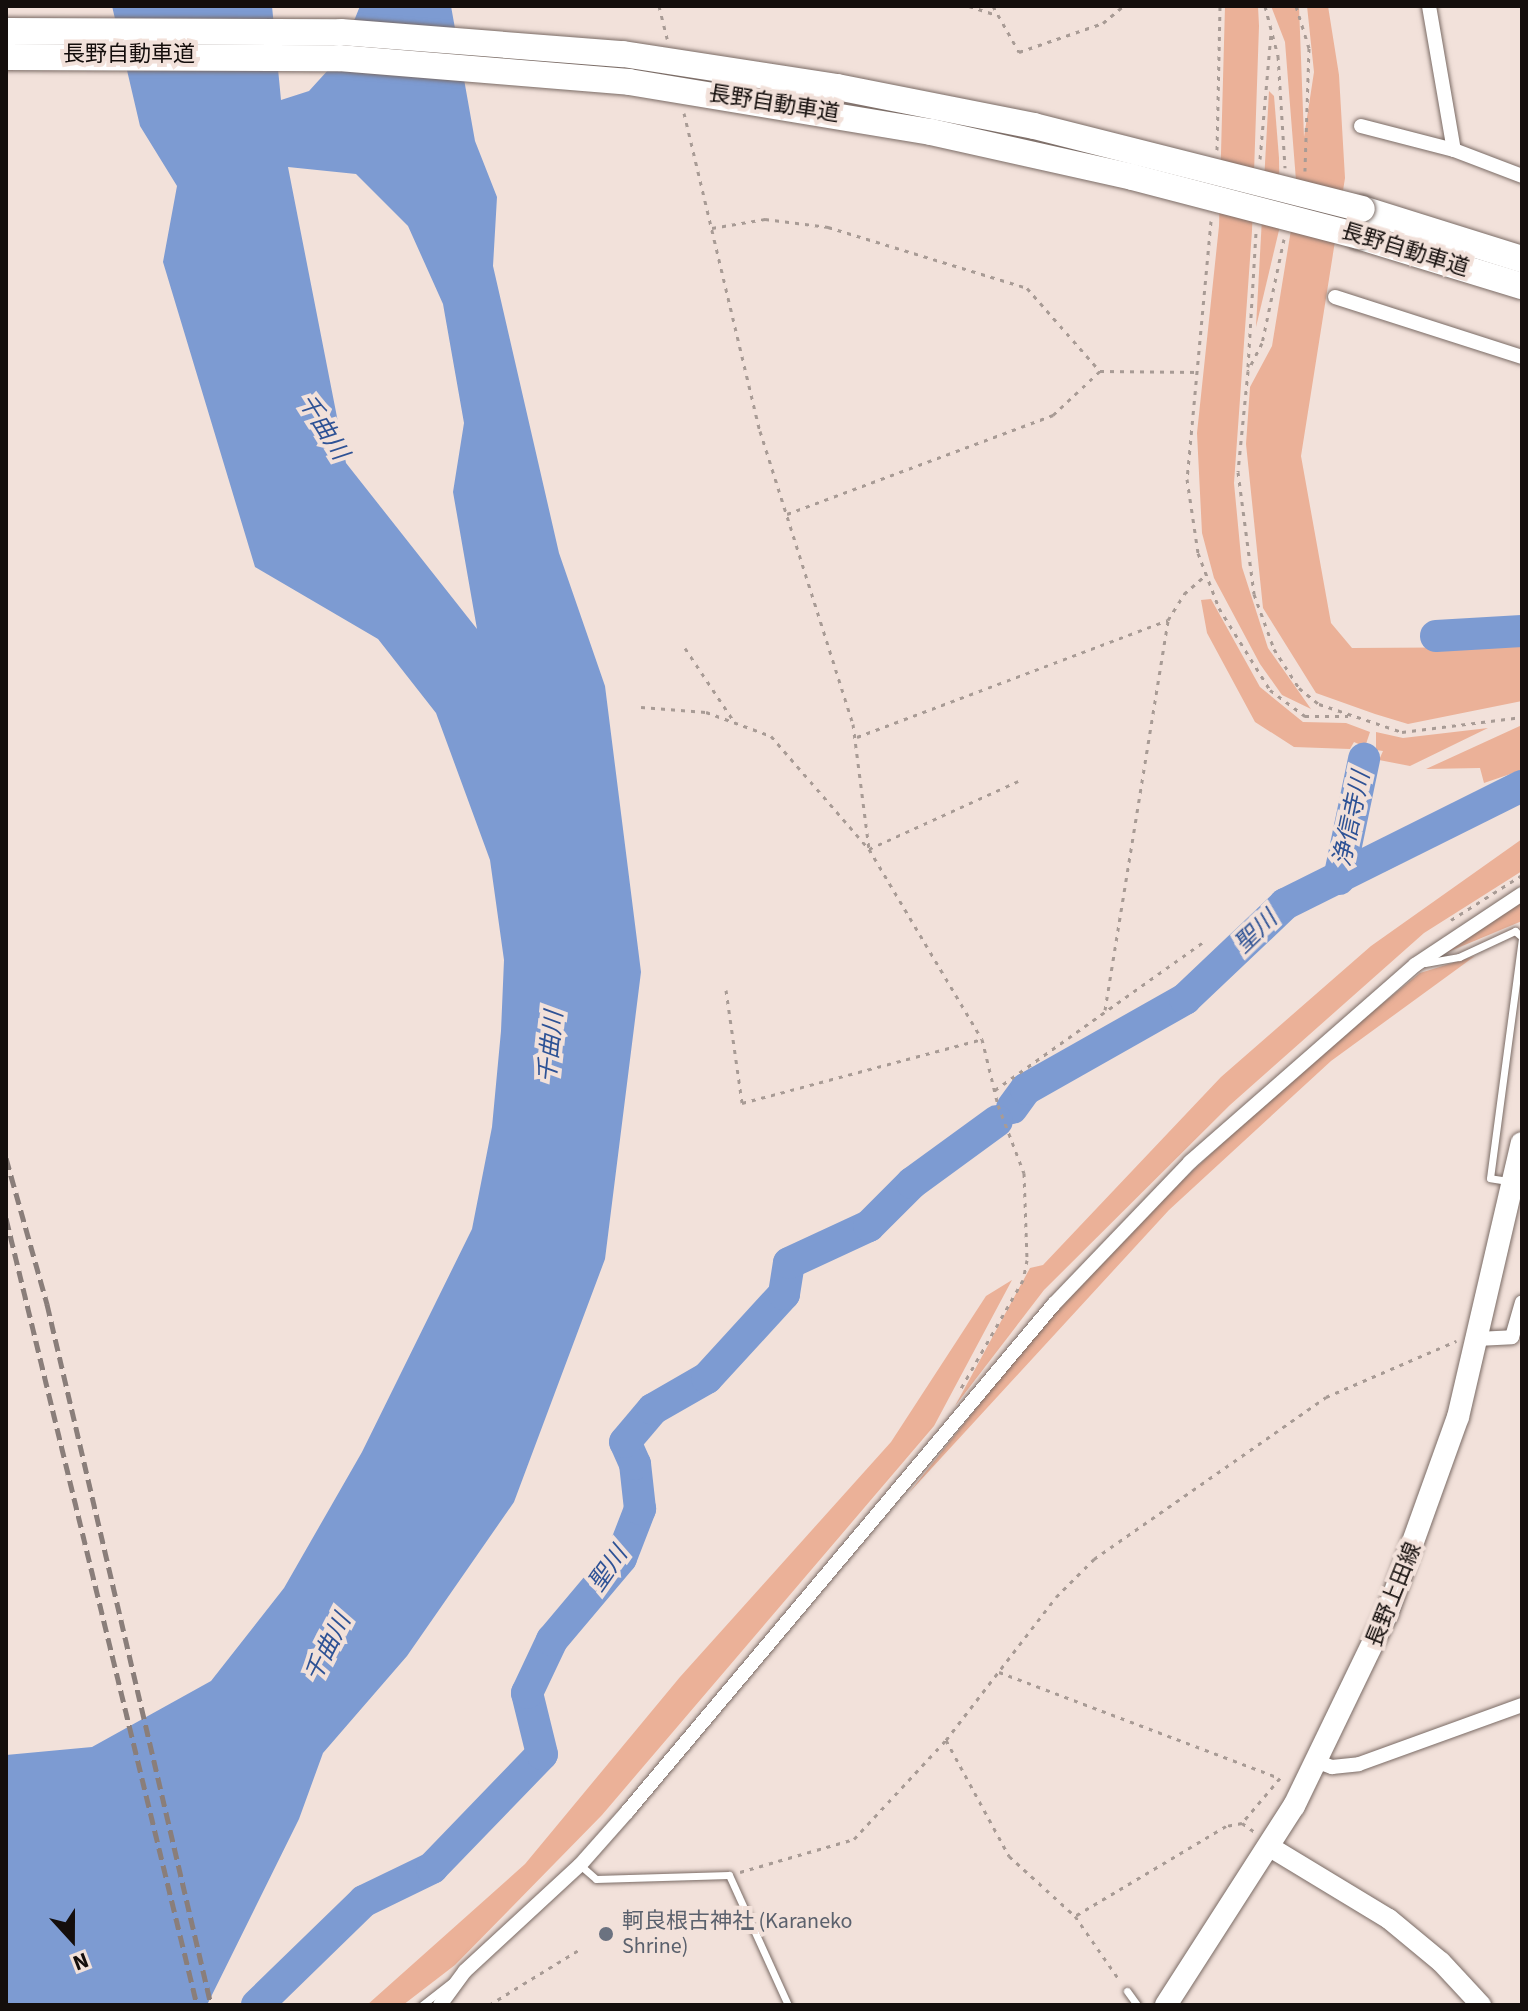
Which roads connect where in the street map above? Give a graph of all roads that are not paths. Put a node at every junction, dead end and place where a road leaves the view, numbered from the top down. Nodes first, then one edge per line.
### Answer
1 (1429, 6) edge
2 (6, 21) edge
3 (243, 29) junction
4 (6, 31) edge
5 (6, 57) edge
6 (1361, 126) dead end
7 (1454, 150) junction
8 (1522, 176) edge
9 (1522, 259) edge
10 (1522, 286) edge
11 (1335, 297) dead end
12 (1522, 357) edge
13 (1522, 894) edge
14 (1522, 938) edge
15 (1415, 965) junction
16 (1522, 1143) edge
17 (1516, 1194) edge
18 (1522, 1302) edge
19 (1477, 1339) junction
20 (1522, 1705) edge
21 (1318, 1762) junction
22 (1270, 1847) junction
23 (580, 1865) junction
24 (465, 1971) junction
25 (1127, 1991) road end
26 (422, 2005) edge
27 (440, 2005) edge
28 (788, 2005) edge
29 (1137, 2005) edge
30 (1166, 2005) edge
31 (1481, 2005) edge

1 - 7 street
2 - 3 highway, bridge
3 - 4 highway, 長野自動車道, bridge
3 - 9 highway, 長野自動車道, bridge
5 - 10 highway, 長野自動車道, bridge
6 - 7 street
7 - 8 street
11 - 12 street
13 - 15 street
14 - 15 lane
14 - 17 lane
15 - 23 street
16 - 17 main road, 長野上田線
17 - 19 main road, 長野上田線
18 - 19 street
19 - 21 main road, 長野上田線
20 - 21 street
21 - 22 main road, 長野上田線
22 - 30 main road, 長野上田線
22 - 31 street
23 - 24 street
23 - 28 lane
24 - 26 lane
24 - 27 street
25 - 29 lane

